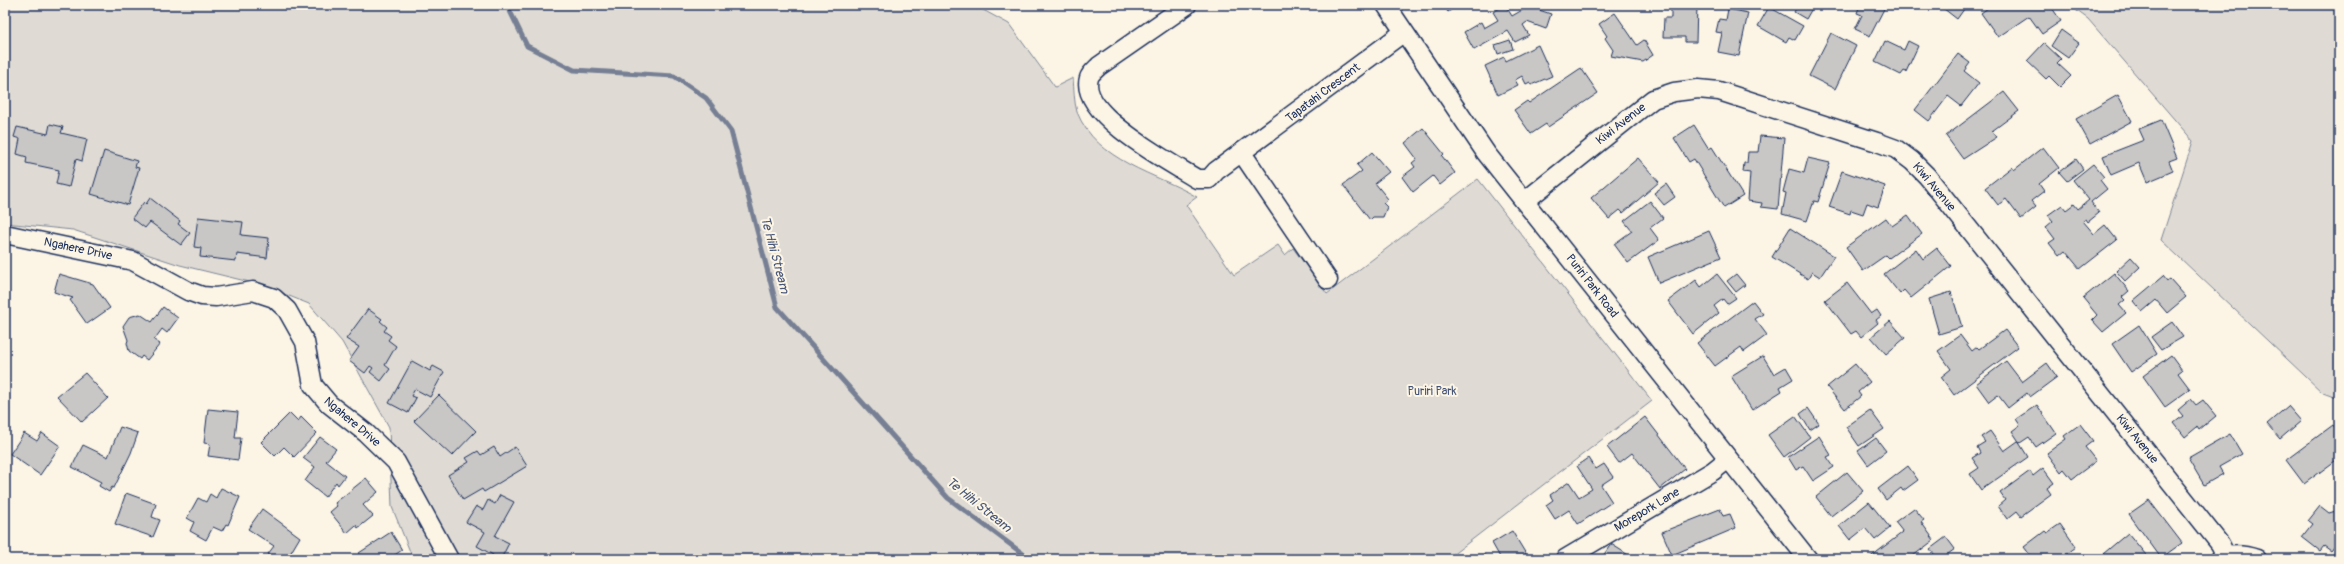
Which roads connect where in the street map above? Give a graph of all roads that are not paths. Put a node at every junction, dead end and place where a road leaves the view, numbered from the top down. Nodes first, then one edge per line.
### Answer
1 (1187, 5) edge
2 (1386, 5) edge
3 (1404, 32) junction
4 (1242, 154) junction
5 (1525, 201) junction
6 (5, 234) edge
7 (1328, 280) dead end
8 (1728, 459) junction
9 (2223, 558) edge
10 (449, 559) edge
11 (1565, 559) edge
12 (1808, 559) edge
13 (2257, 559) edge

1 - 4 street, Tapatahi Crescent
2 - 3 street, Puriri Park Road
3 - 4 street, Tapatahi Crescent
3 - 5 street, Puriri Park Road
4 - 7 street
5 - 8 street, Puriri Park Road
5 - 9 street, Kiwi Avenue
6 - 10 street, Ngahere Drive
8 - 11 street, Morepork Lane
8 - 12 street, Puriri Park Road
9 - 13 street

